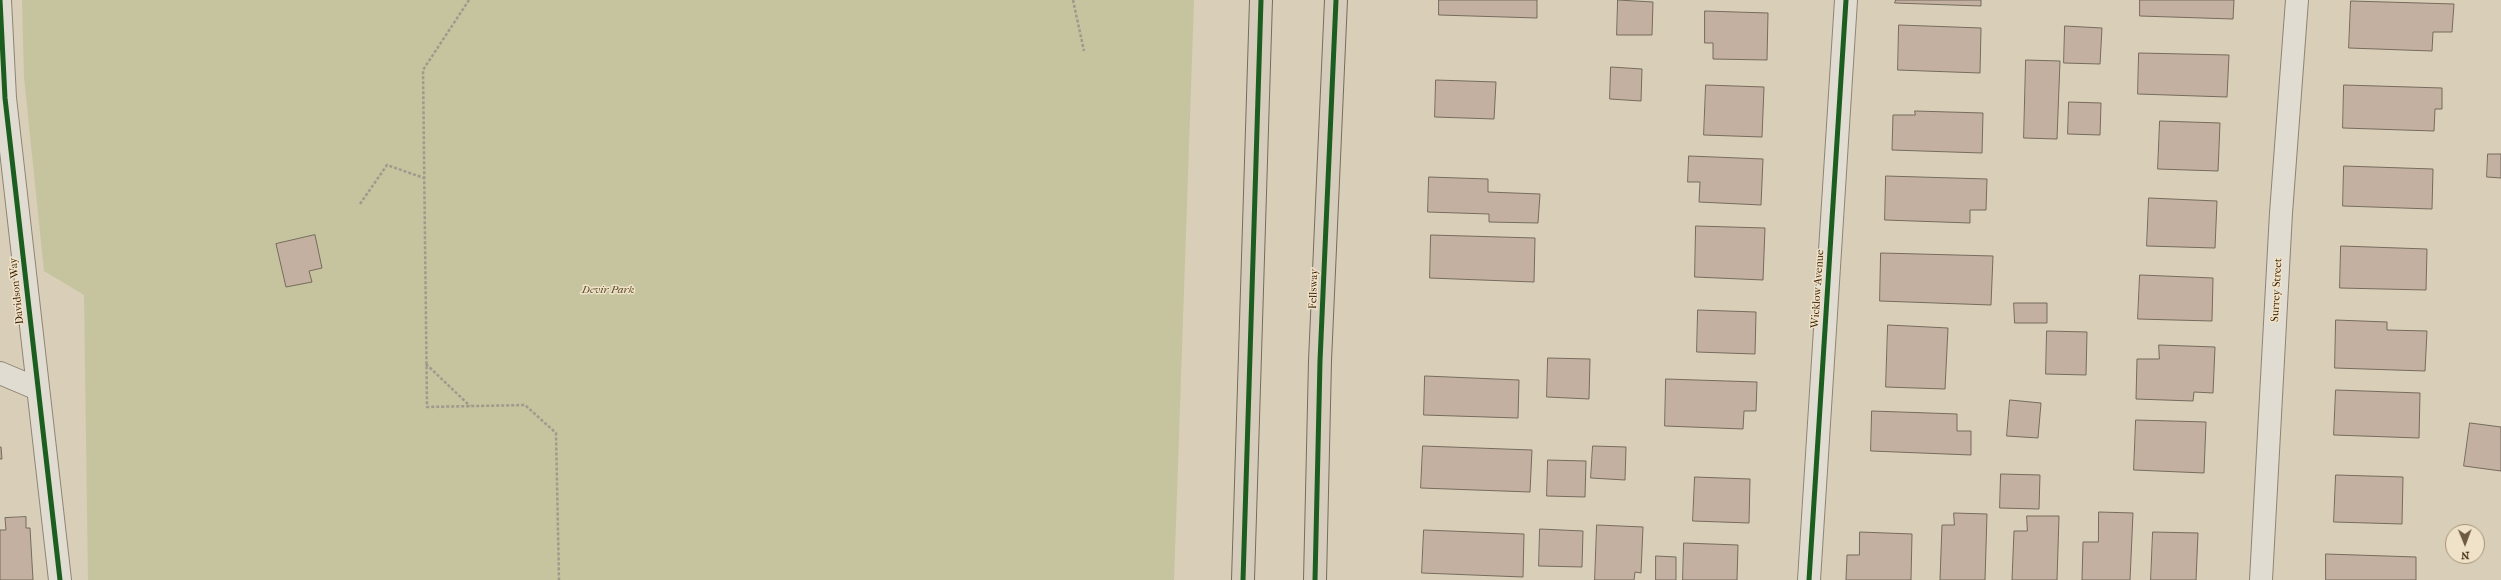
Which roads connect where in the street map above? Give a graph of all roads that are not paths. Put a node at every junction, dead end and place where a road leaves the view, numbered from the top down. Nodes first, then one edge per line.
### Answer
1 (0, 0) edge
2 (1261, 0) edge
3 (1336, 0) edge
4 (1846, 0) edge
5 (2297, 0) edge
6 (1, 43) edge
7 (0, 374) edge
8 (38, 389) junction
9 (60, 580) edge
10 (1243, 580) edge
11 (1315, 580) edge
12 (1809, 580) edge
13 (2261, 580) edge

1 - 6 street, Davidson Way
2 - 10 main road
3 - 11 main road, Fellsway
4 - 12 street, Wicklow Avenue
5 - 13 street, Surrey Street
6 - 8 street, Davidson Way
7 - 8 street
8 - 9 street, Davidson Way

